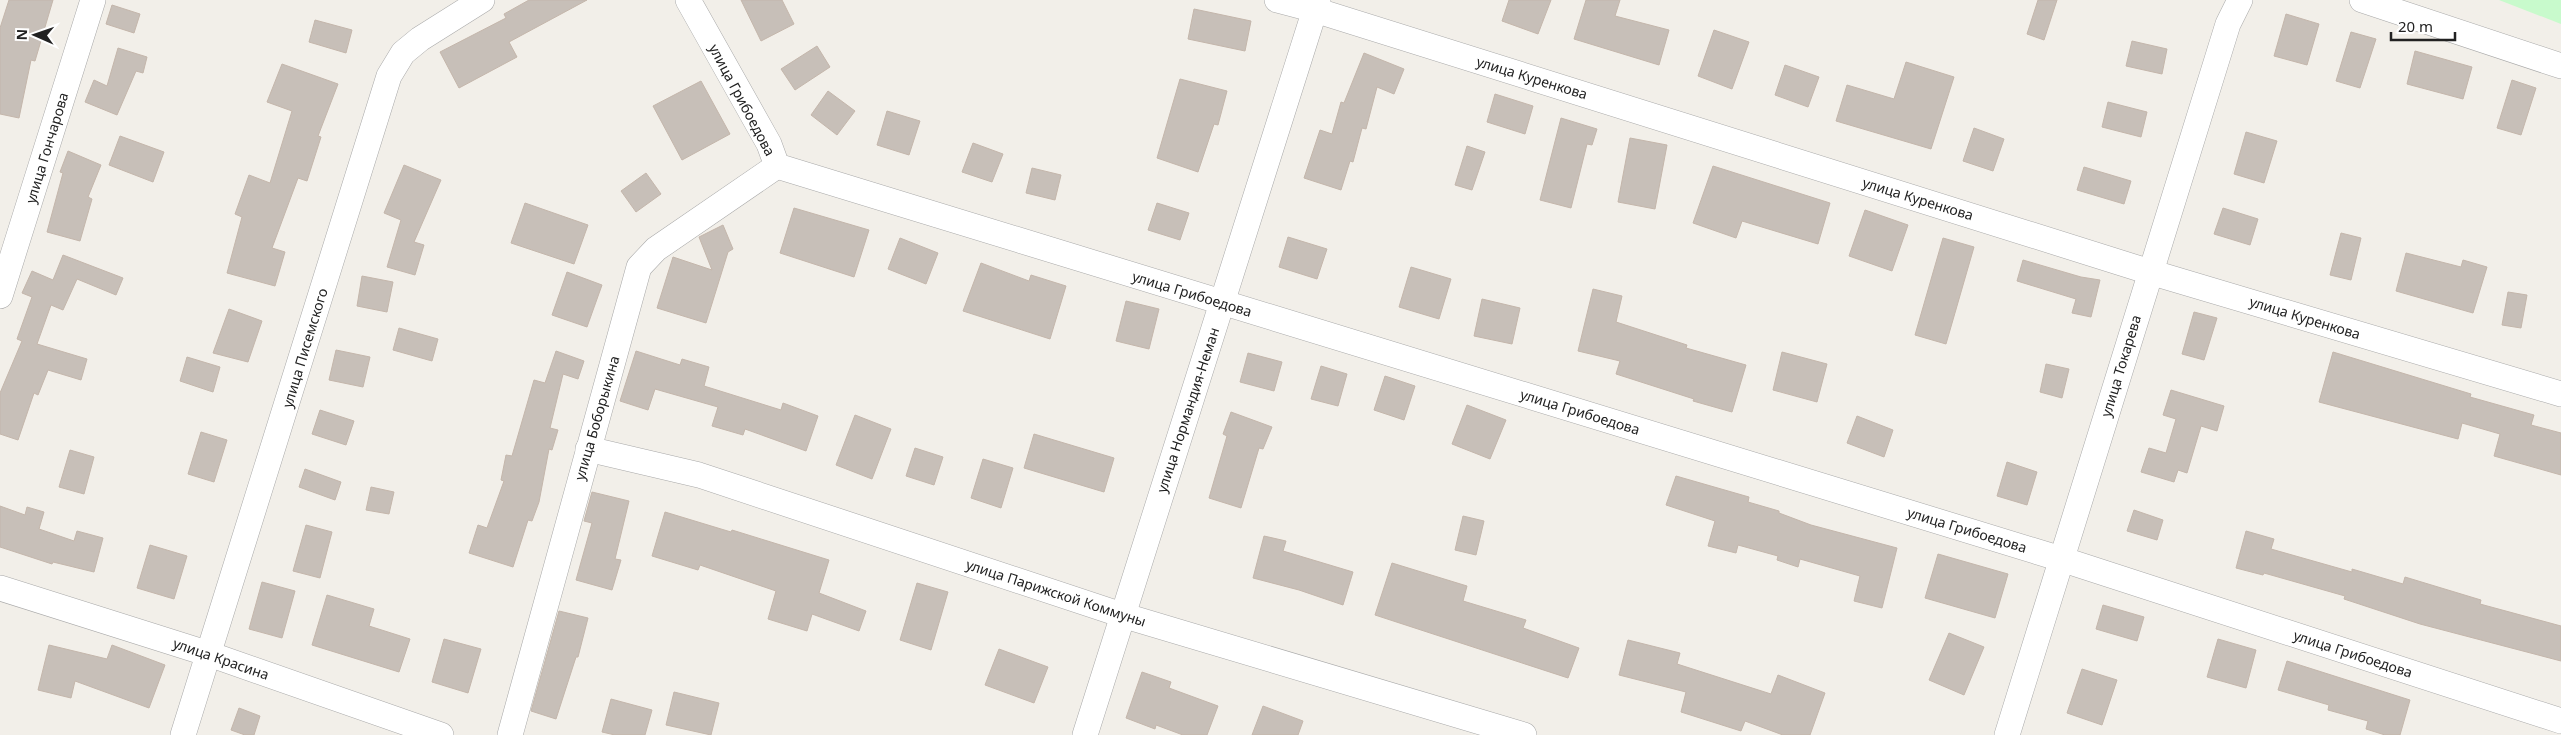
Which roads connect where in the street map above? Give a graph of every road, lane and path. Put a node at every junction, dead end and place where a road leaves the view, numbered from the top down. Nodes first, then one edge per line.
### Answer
1 (93, 0) edge
2 (482, 0) edge
3 (688, 0) edge
4 (1276, 0) edge
5 (2240, 0) edge
6 (2362, 0) edge
7 (1316, 5) edge
8 (2561, 66) edge
9 (777, 166) junction
10 (2150, 272) junction
11 (0, 296) edge
12 (1222, 303) junction
13 (2561, 394) edge
14 (588, 449) junction
15 (2061, 559) junction
16 (0, 588) edge
17 (1122, 615) junction
18 (209, 654) junction
19 (2561, 721) edge
20 (183, 735) edge
21 (441, 735) edge
22 (510, 735) edge
23 (1085, 735) edge
24 (1524, 735) edge
25 (2007, 735) edge

1 - 11 street, улица Гончарова
2 - 18 street, улица Писемского
3 - 9 street, улица Грибоедова
4 - 7 street, улица Куренкова
5 - 10 street, улица Токарева
6 - 8 street
7 - 10 street, улица Куренкова
7 - 12 street, улица Нормандия-Неман
9 - 12 street, улица Грибоедова
9 - 14 street, улица Боборыкина
10 - 13 street, улица Куренкова
10 - 15 street, улица Токарева
12 - 15 street, улица Грибоедова
12 - 17 street, улица Нормандия-Неман
14 - 17 street, улица Парижской Коммуны
14 - 22 street, улица Боборыкина
15 - 19 street, улица Грибоедова
15 - 25 street, улица Токарева
16 - 18 street, улица Красина
17 - 23 street, улица Нормандия-Неман
17 - 24 street, улица Парижской Коммуны
18 - 20 street, улица Писемского
18 - 21 street, улица Красина

